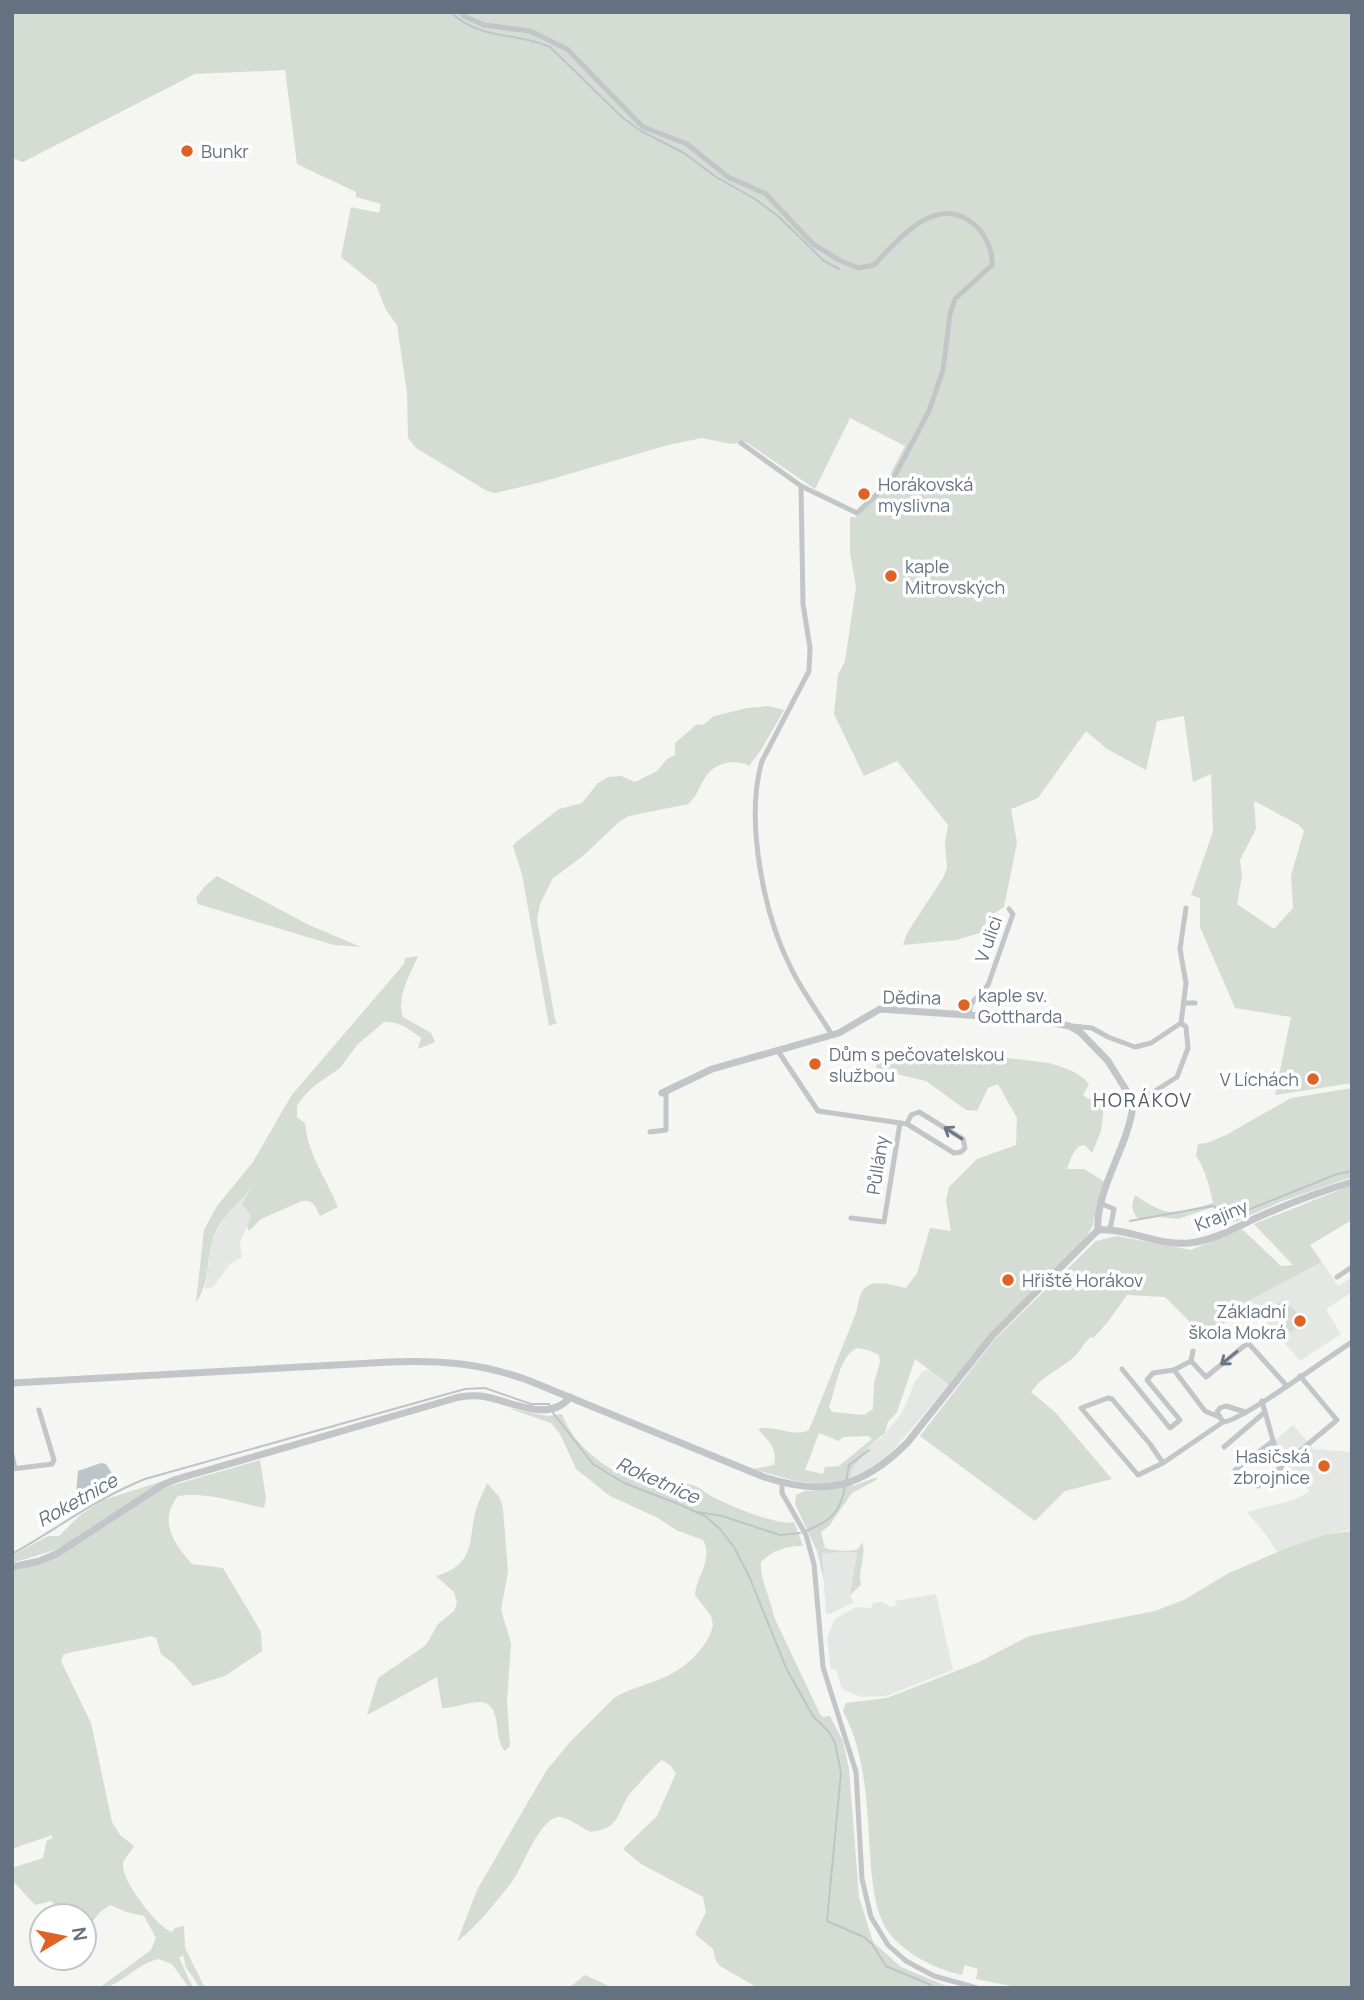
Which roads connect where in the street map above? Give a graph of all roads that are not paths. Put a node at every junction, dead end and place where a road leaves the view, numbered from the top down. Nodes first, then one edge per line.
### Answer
1 (461, 12) edge
2 (741, 443) dead end
3 (801, 486) junction
4 (1186, 908) dead end
5 (1009, 909) dead end
6 (1184, 1003) junction
7 (1195, 1003) dead end
8 (969, 1014) junction
9 (1181, 1023) junction
10 (1069, 1026) junction
11 (832, 1035) junction
12 (778, 1051) junction
13 (664, 1092) joint
14 (1133, 1105) junction
15 (900, 1123) junction
16 (908, 1124) junction
17 (675, 1128) dead end
18 (666, 1130) junction
19 (650, 1132) dead end
20 (1352, 1182) edge
21 (1102, 1204) junction
22 (851, 1218) dead end
23 (1110, 1229) junction
24 (1098, 1230) junction
25 (1352, 1267) edge
26 (1337, 1277) dead end
27 (1352, 1342) edge
28 (1194, 1351) dead end
29 (1191, 1361) junction
30 (1122, 1369) dead end
31 (1174, 1370) junction
32 (1300, 1376) junction
33 (1147, 1380) junction
34 (12, 1383) edge
35 (1286, 1385) junction
36 (1135, 1386) junction
37 (570, 1397) junction
38 (1262, 1401) junction
39 (39, 1410) dead end
40 (1245, 1412) junction
41 (1265, 1412) junction
42 (1221, 1419) junction
43 (1273, 1441) junction
44 (1224, 1447) dead end
45 (12, 1455) edge
46 (1163, 1463) junction
47 (14, 1468) edge
48 (1280, 1469) junction
49 (1236, 1470) dead end
50 (782, 1482) junction
51 (1258, 1486) dead end
52 (12, 1567) edge
53 (977, 1988) edge

1 - 3 street
2 - 3 street
3 - 11 street
4 - 6 street
5 - 8 street, V ulici
6 - 7 street
6 - 9 street
8 - 10 street, Dědina
8 - 11 street, Dědina
9 - 10 street
9 - 14 street
10 - 14 street, Dědina
11 - 12 street
12 - 13 street
12 - 15 street, Půllány
13 - 18 street
14 - 21 street
15 - 16 street, Půllány
15 - 22 street, Půllány
16 -> 16 street, Půllány
17 - 18 street
18 - 19 street
20 - 23 street, Krajiny
21 - 23 street
21 - 24 street
23 - 24 street, Krajiny
24 - 50 street
25 - 26 street
27 - 32 street
28 - 29 street
29 - 31 street
35 -> 29 street
30 - 36 street
31 - 33 street
31 - 42 street
32 - 35 street
32 - 48 street
33 - 36 street
33 - 36 street
34 - 37 street
35 - 38 street
37 - 50 street
37 - 52 street
38 - 40 street
38 - 41 street
39 - 47 street
40 - 42 street
40 - 42 street
41 - 43 street
41 - 44 street
42 - 46 street
43 - 48 street
43 - 49 street
45 - 47 street
46 - 46 street
48 - 51 street
50 - 53 street

